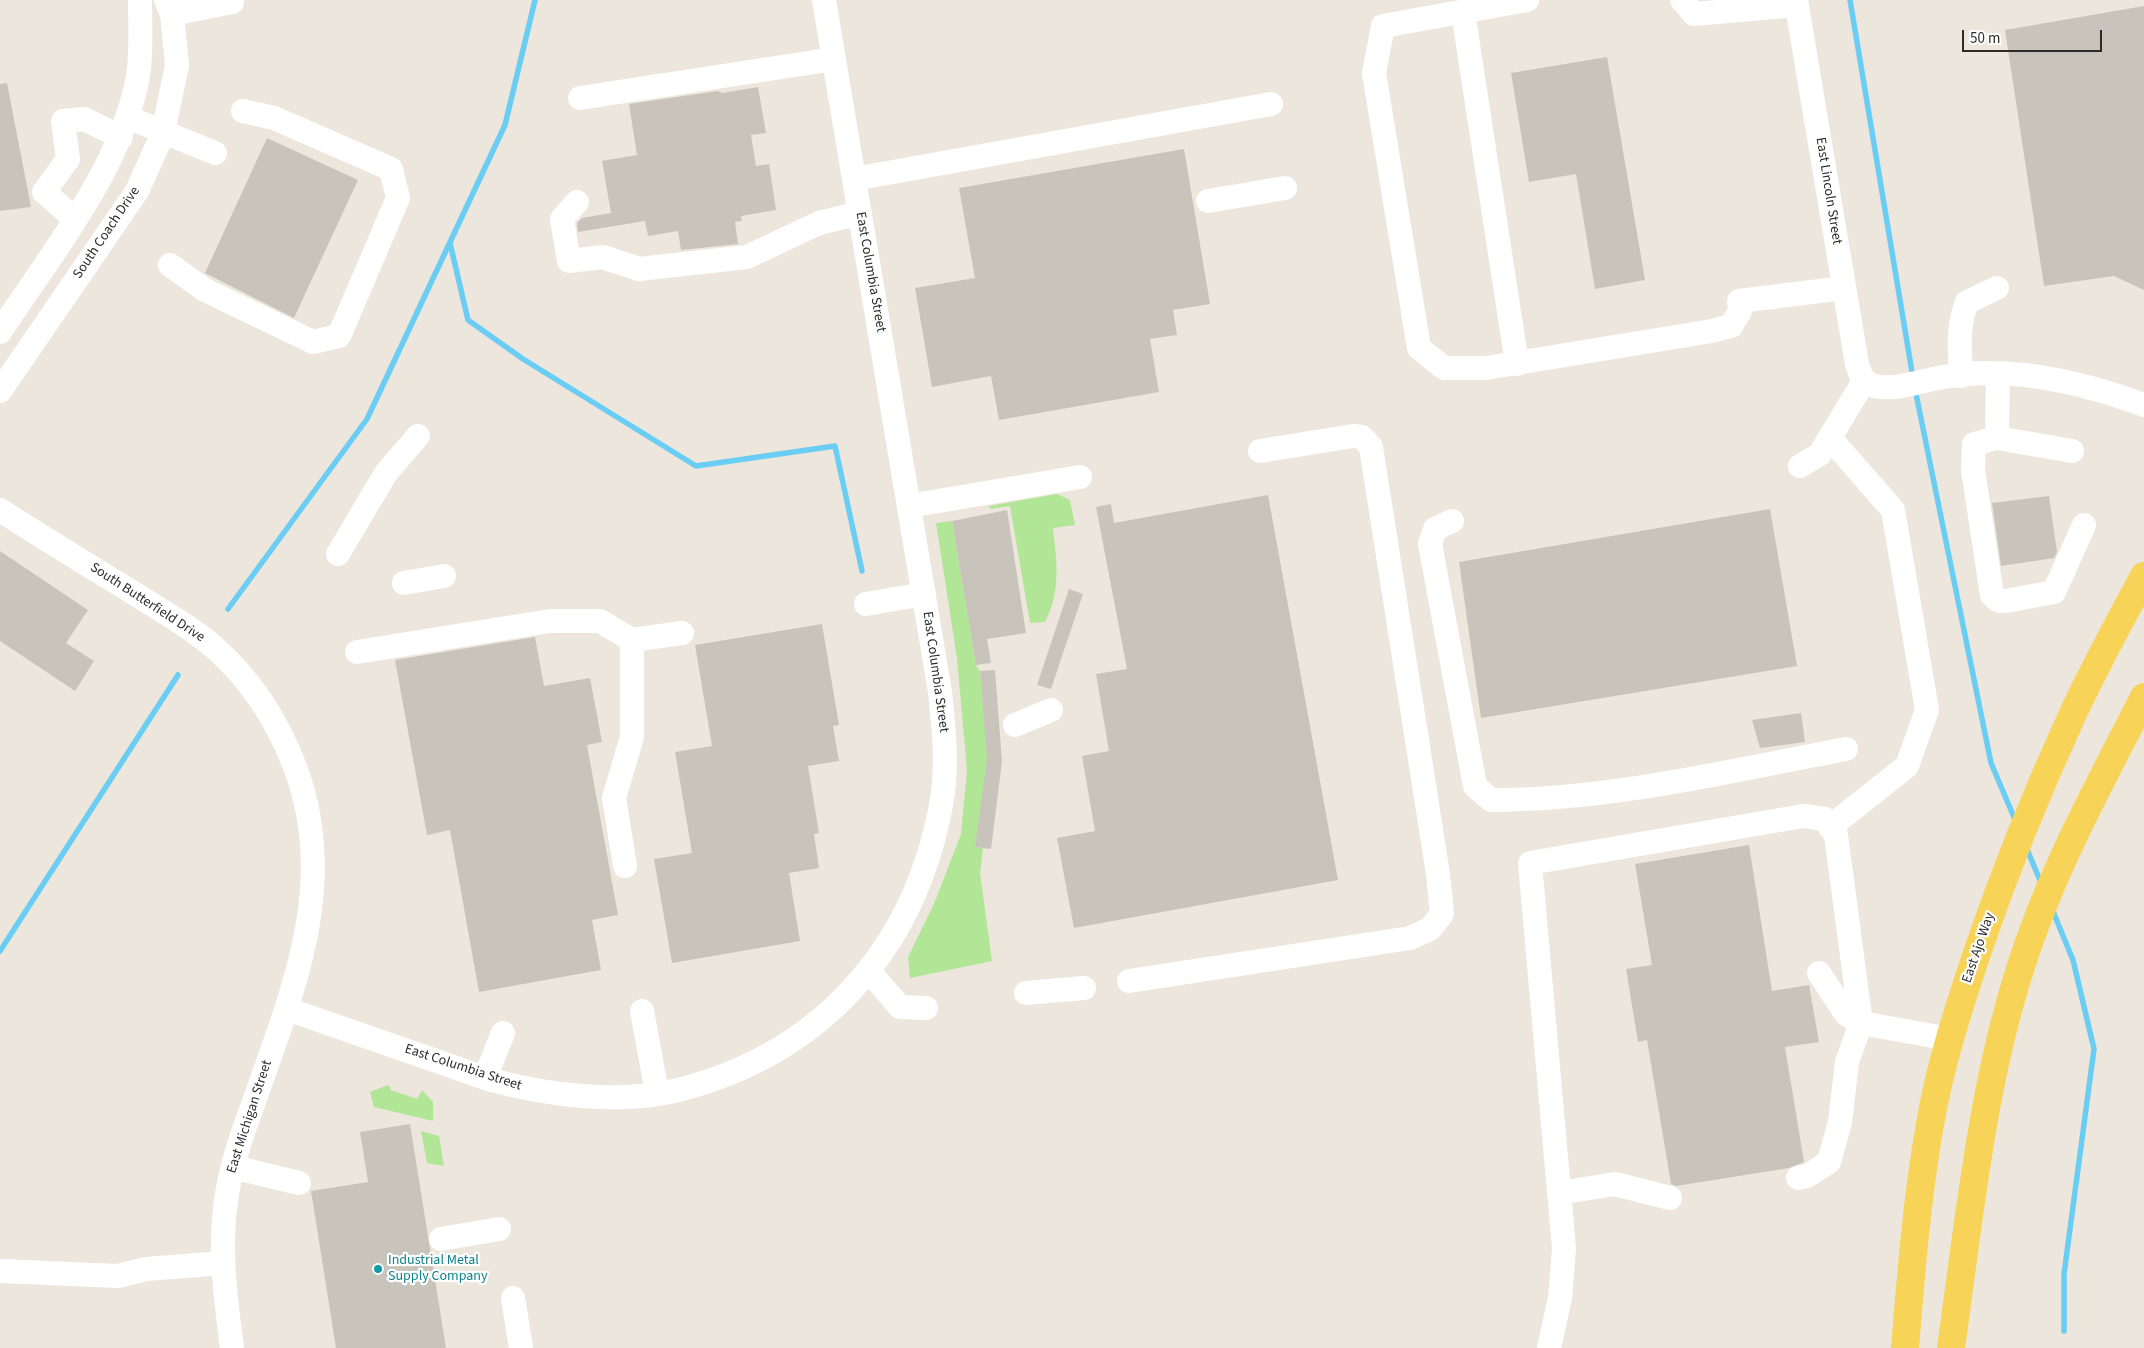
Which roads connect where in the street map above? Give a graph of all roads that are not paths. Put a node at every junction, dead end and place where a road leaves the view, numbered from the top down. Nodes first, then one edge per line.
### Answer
1 (140, 0) edge
2 (824, 0) edge
3 (1527, 0) edge
4 (1682, 0) edge
5 (232, 2) dead end
6 (1796, 3) edge
7 (169, 7) edge
8 (1463, 12) junction
9 (834, 59) junction
10 (580, 98) dead end
11 (1271, 104) dead end
12 (242, 111) dead end
13 (124, 127) junction
14 (163, 132) junction
15 (215, 153) dead end
16 (854, 179) junction
17 (1285, 188) dead end
18 (1208, 201) dead end
19 (577, 202) dead end
20 (860, 213) junction
21 (75, 219) junction
22 (170, 265) dead end
23 (1844, 288) junction
24 (1997, 288) dead end
25 (0, 332) edge
26 (1517, 364) junction
27 (1998, 374) junction
28 (1951, 377) junction
29 (1859, 388) junction
30 (0, 391) edge
31 (2144, 405) edge
32 (418, 436) dead end
33 (1830, 438) junction
34 (1997, 438) junction
35 (1260, 451) dead end
36 (2072, 451) dead end
37 (1800, 466) dead end
38 (1080, 477) dead end
39 (909, 506) junction
40 (0, 510) edge
41 (1452, 521) dead end
42 (2084, 525) dead end
43 (338, 554) dead end
44 (444, 576) dead end
45 (2144, 576) edge
46 (404, 583) dead end
47 (924, 594) junction
48 (866, 604) dead end
49 (682, 633) dead end
50 (632, 640) junction
51 (357, 652) dead end
52 (2144, 697) edge
53 (1051, 710) dead end
54 (1015, 726) dead end
55 (1846, 749) dead end
56 (1830, 827) junction
57 (624, 866) dead end
58 (869, 971) junction
59 (1819, 973) dead end
60 (1129, 981) dead end
61 (1084, 988) dead end
62 (1026, 993) dead end
63 (926, 1008) dead end
64 (287, 1009) junction
65 (642, 1011) dead end
66 (1861, 1022) junction
67 (503, 1033) dead end
68 (1950, 1039) junction
69 (485, 1078) junction
70 (657, 1093) junction
71 (233, 1167) junction
72 (1798, 1178) dead end
73 (298, 1183) dead end
74 (1559, 1193) junction
75 (1670, 1198) dead end
76 (499, 1229) dead end
77 (441, 1239) dead end
78 (223, 1263) junction
79 (1, 1271) edge
80 (513, 1298) dead end
81 (232, 1348) edge
82 (521, 1348) edge
83 (1549, 1348) edge
84 (1905, 1348) edge
85 (1951, 1348) edge

1 - 13 street
2 - 9 street, East Columbia Street
3 - 8 street
4 - 6 street
5 - 7 street
6 - 23 street, East Lincoln Street
7 - 14 street, South Coach Drive
8 - 26 street
8 - 26 street
9 - 10 street
9 - 16 street, East Columbia Street
11 - 16 street
12 - 22 street
13 - 14 street
13 - 21 street
13 - 21 street
14 - 15 street
14 - 30 street, South Coach Drive
16 - 20 street, East Columbia Street
17 - 18 street
19 - 20 street
20 - 39 street, East Columbia Street
21 - 25 street
23 - 26 street
23 - 29 street, East Lincoln Street
24 - 28 street
27 - 28 street
27 - 31 street
27 - 34 street
28 - 29 street
29 - 33 street
32 - 43 street
33 - 37 street
33 - 56 street
34 - 36 street
34 - 42 street
35 - 60 street
38 - 39 street
39 - 47 street, East Columbia Street
40 - 64 street, South Butterfield Drive
41 - 55 street
44 - 46 street
45 - 68 main road, East Ajo Way
47 - 48 street
47 - 58 street, East Columbia Street
49 - 50 street
50 - 51 street
50 - 57 street
52 - 85 main road
53 - 54 street
56 - 66 street
56 - 74 street
58 - 63 street
58 - 70 street, East Columbia Street
59 - 66 street
61 - 62 street
64 - 69 street, East Columbia Street
64 - 71 street, East Michigan Street
65 - 70 street
66 - 68 street
66 - 72 street
67 - 69 street
68 - 84 main road, East Ajo Way
69 - 70 street, East Columbia Street
71 - 73 street
71 - 78 street, East Michigan Street
74 - 75 street
74 - 83 street
76 - 77 street
78 - 79 street
78 - 81 street, East Michigan Street
80 - 82 street

